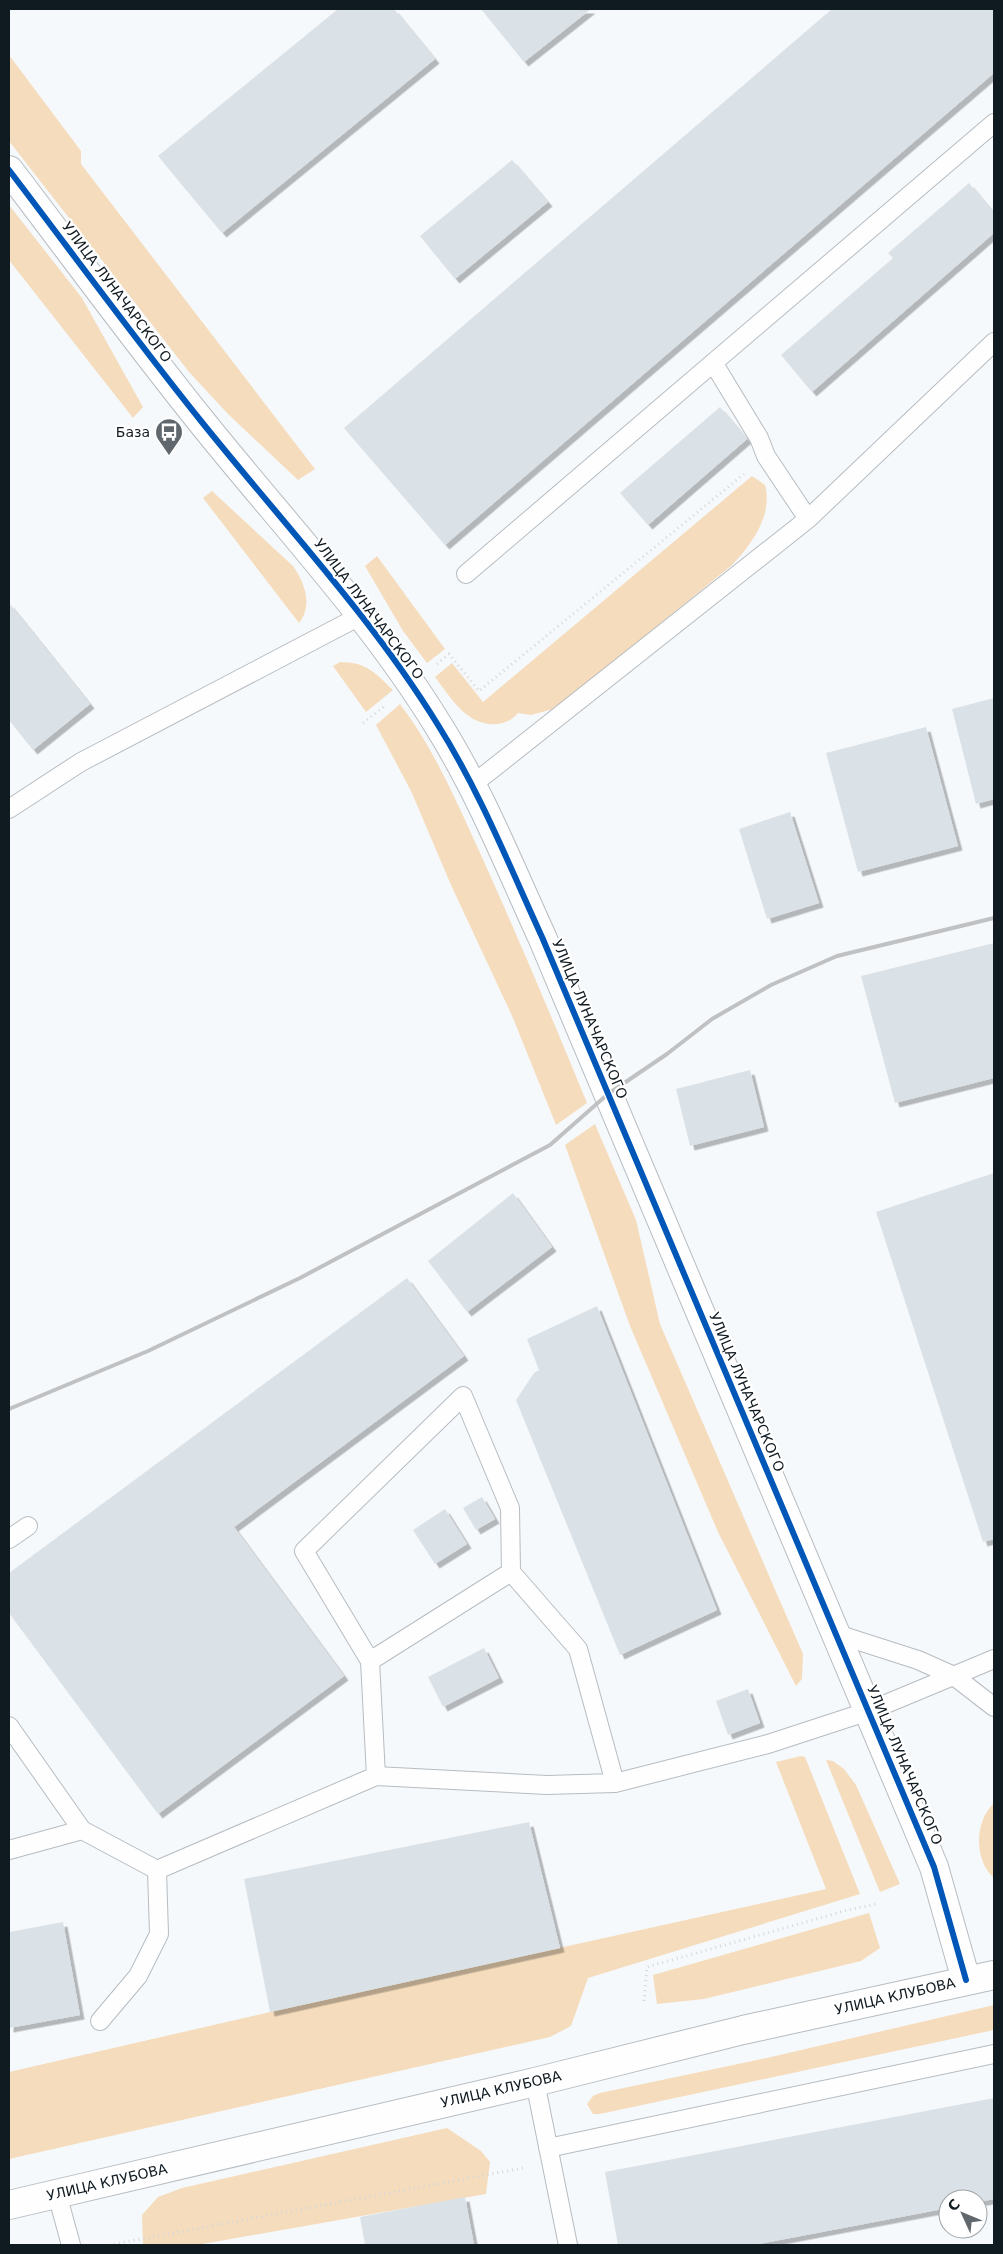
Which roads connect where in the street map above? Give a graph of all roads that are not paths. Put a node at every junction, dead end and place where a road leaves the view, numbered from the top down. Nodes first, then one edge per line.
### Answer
1 (994, 123) edge
2 (9, 170) edge
3 (994, 342) edge
4 (714, 364) junction
5 (808, 519) junction
6 (466, 574) dead end
7 (360, 616) junction
8 (472, 785) junction
9 (9, 809) edge
10 (28, 1526) dead end
11 (9, 1539) edge
12 (511, 1572) junction
13 (836, 1634) junction
14 (994, 1659) edge
15 (370, 1661) junction
16 (954, 1676) junction
17 (994, 1707) edge
18 (869, 1711) junction
19 (9, 1726) edge
20 (376, 1776) junction
21 (615, 1784) junction
22 (82, 1830) junction
23 (9, 1850) edge
24 (156, 1870) junction
25 (994, 1975) edge
26 (966, 1980) junction
27 (100, 2021) dead end
28 (994, 2054) edge
29 (535, 2082) junction
30 (550, 2156) junction
31 (57, 2194) junction
32 (9, 2204) edge
33 (71, 2245) edge
34 (568, 2245) edge

1 - 4 lane
2 - 7 street, УЛИЦА ЛУНАЧАРСКОГО
3 - 5 lane
4 - 5 lane
4 - 6 lane
5 - 8 lane
7 - 8 street, УЛИЦА ЛУНАЧАРСКОГО
7 - 9 lane
8 - 13 street, УЛИЦА ЛУНАЧАРСКОГО
10 - 11 lane
12 - 15 lane
12 - 15 lane
12 - 21 lane
13 - 16 lane
13 - 18 street, УЛИЦА ЛУНАЧАРСКОГО
14 - 16 lane
15 - 20 lane
16 - 17 lane
16 - 18 lane
18 - 21 lane
18 - 26 street, УЛИЦА ЛУНАЧАРСКОГО
19 - 22 lane
20 - 21 lane
20 - 24 lane
22 - 23 lane
22 - 24 lane
24 - 27 lane
25 - 26 street, УЛИЦА КЛУБОВА
26 - 29 street, УЛИЦА КЛУБОВА
28 - 30 lane
29 - 30 lane
29 - 31 street, УЛИЦА КЛУБОВА
30 - 34 lane
31 - 32 street, УЛИЦА КЛУБОВА
31 - 33 lane

